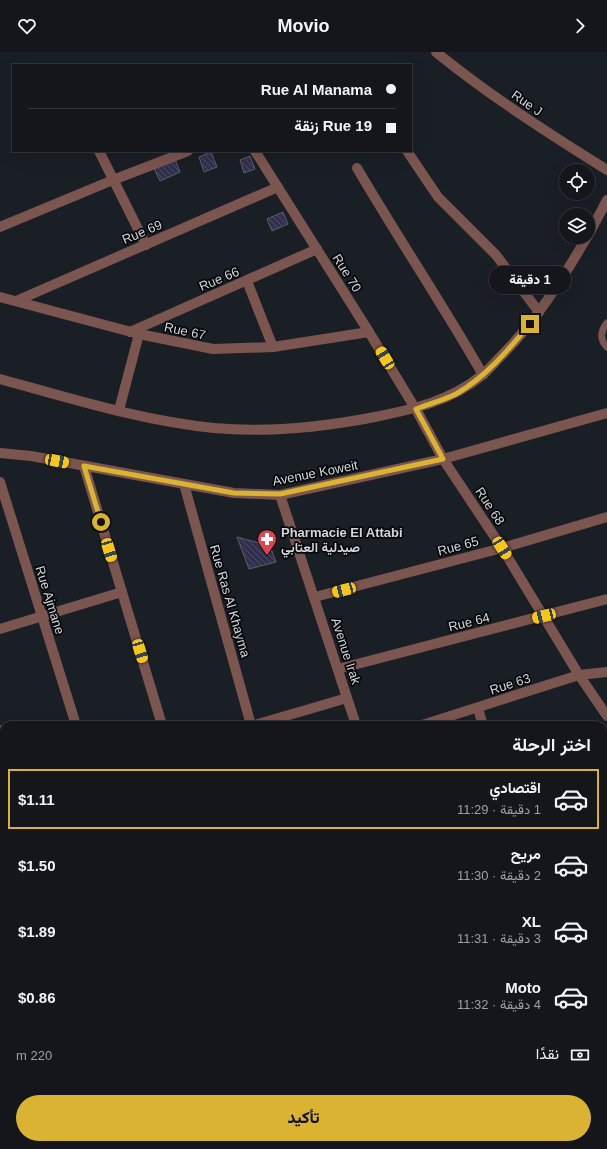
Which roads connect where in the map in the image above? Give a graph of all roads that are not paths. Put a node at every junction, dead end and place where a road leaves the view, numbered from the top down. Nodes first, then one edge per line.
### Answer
1 (436, 52) edge
2 (99, 152) edge
3 (185, 152) edge
4 (256, 152) edge
5 (407, 152) edge
6 (357, 168) dead end
7 (607, 170) edge
8 (113, 180) junction
9 (278, 188) junction
10 (607, 200) edge
11 (595, 223) edge
12 (0, 227) edge
13 (583, 244) edge
14 (146, 245) junction
15 (317, 249) junction
16 (247, 281) junction
17 (0, 298) edge
18 (16, 301) junction
19 (539, 312) junction
20 (607, 323) edge
21 (369, 332) junction
22 (135, 333) junction
23 (273, 347) junction
24 (607, 347) edge
25 (483, 375) junction
26 (0, 379) edge
27 (119, 410) junction
28 (417, 411) junction
29 (607, 413) edge
30 (428, 431) joint
31 (0, 453) edge
32 (443, 459) junction
33 (84, 466) junction
34 (0, 482) edge
35 (184, 484) junction
36 (280, 494) junction
37 (607, 517) edge
38 (502, 548) junction
39 (122, 592) junction
40 (315, 597) junction
41 (607, 599) edge
42 (544, 616) junction
43 (41, 617) junction
44 (0, 629) edge
45 (338, 669) junction
46 (607, 672) edge
47 (579, 675) junction
48 (347, 698) junction
49 (478, 709) junction
50 (607, 716) edge
51 (75, 721) edge
52 (161, 721) edge
53 (250, 721) edge
54 (269, 721) edge
55 (355, 721) edge
56 (436, 721) edge
57 (482, 721) edge

1 - 7 street, Rue J
2 - 8 street
3 - 8 street
4 - 9 street, Rue 70
5 - 19 street
6 - 25 street
8 - 12 street
8 - 14 street
9 - 14 street, Rue 69
9 - 15 street, Rue 70
10 - 11 street
13 - 19 street
14 - 18 street, Rue 69
15 - 16 street, Rue 66
15 - 21 street, Rue 70
16 - 22 street, Rue 66
16 - 23 street
17 - 18 street, Rue 67
18 - 22 street, Rue 67
19 - 25 street
20 - 24 lane
21 - 23 street, Rue 67
21 - 28 street, Rue 70
22 - 23 street, Rue 67
22 - 27 street
25 - 28 street
26 - 27 street
27 - 28 street
28 - 30 street, Rue 70
29 - 32 street, Avenue Koweit
30 - 32 street, Rue 68
31 - 33 street, Avenue Koweit
32 - 36 street, Avenue Koweit
32 - 38 street, Rue 68
33 - 35 street, Avenue Koweit
33 - 39 street
34 - 43 street, Rue Ajmane
35 - 36 street, Avenue Koweit
35 - 53 street, Rue Ras Al Khayma
36 - 40 street, Avenue Irak
37 - 38 street, Rue 65
38 - 40 street, Rue 65
38 - 42 street, Rue 68
39 - 43 street
39 - 52 street
40 - 45 street, Avenue Irak
41 - 42 street, Rue 64
42 - 45 street, Rue 64
42 - 47 street, Rue 68
43 - 44 street
43 - 51 street, Rue Ajmane
45 - 48 street, Avenue Irak
46 - 47 street, Rue 63
47 - 49 street, Rue 63
47 - 50 street, Rue 68
48 - 54 street
48 - 55 street, Avenue Irak
49 - 56 street, Rue 63
49 - 57 street

